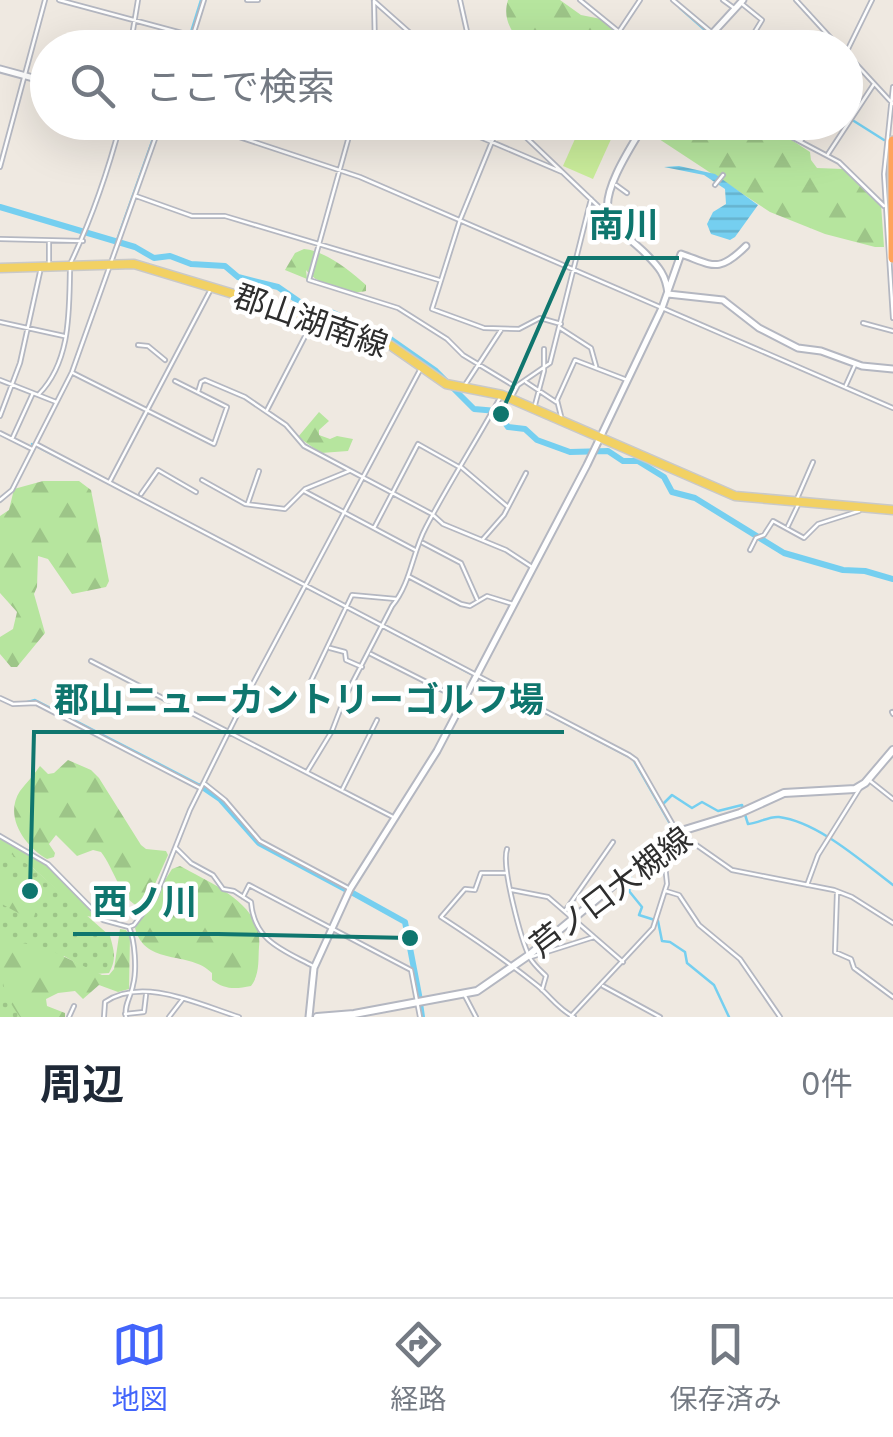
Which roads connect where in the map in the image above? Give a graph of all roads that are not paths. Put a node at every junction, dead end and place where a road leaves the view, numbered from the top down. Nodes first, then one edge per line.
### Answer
1 (45, 0) edge
2 (59, 0) edge
3 (138, 0) edge
4 (204, 0) edge
5 (247, 0) edge
6 (258, 0) edge
7 (460, 0) edge
8 (580, 0) edge
9 (640, 0) edge
10 (673, 0) edge
11 (723, 0) edge
12 (796, 0) edge
13 (872, 0) edge
14 (374, 1) edge
15 (742, 1) edge
16 (735, 9) junction
17 (136, 20) junction
18 (37, 30) edge
19 (134, 30) edge
20 (171, 30) edge
21 (194, 30) edge
22 (376, 30) edge
23 (407, 30) edge
24 (467, 30) edge
25 (617, 30) edge
26 (620, 30) edge
27 (708, 30) edge
28 (717, 30) edge
29 (756, 30) edge
30 (824, 30) edge
31 (858, 30) edge
32 (30, 54) edge
33 (0, 69) edge
34 (863, 72) edge
35 (24, 76) junction
36 (30, 78) edge
37 (874, 84) junction
38 (893, 87) edge
39 (863, 101) edge
40 (892, 102) edge
41 (115, 140) edge
42 (156, 140) edge
43 (251, 140) edge
44 (348, 140) edge
45 (485, 140) edge
46 (493, 140) edge
47 (529, 140) edge
48 (636, 140) edge
49 (797, 140) edge
50 (837, 140) edge
51 (893, 141) edge
52 (800, 142) joint
53 (492, 143) junction
54 (827, 155) junction
55 (0, 167) edge
56 (339, 168) junction
57 (564, 172) junction
58 (723, 174) dead end
59 (613, 183) junction
60 (715, 185) dead end
61 (627, 193) dead end
62 (136, 196) junction
63 (591, 199) junction
64 (885, 207) junction
65 (608, 211) junction
66 (460, 220) junction
67 (0, 239) edge
68 (49, 240) junction
69 (83, 241) junction
70 (317, 244) junction
71 (746, 246) dead end
72 (890, 254) edge
73 (112, 262) junction
74 (70, 264) junction
75 (45, 265) junction
76 (0, 268) edge
77 (575, 270) junction
78 (440, 280) junction
79 (211, 287) junction
80 (668, 294) junction
81 (662, 308) junction
82 (315, 318) junction
83 (893, 318) edge
84 (0, 322) edge
85 (863, 324) dead end
86 (561, 326) junction
87 (28, 328) junction
88 (501, 328) junction
89 (893, 331) edge
90 (66, 336) junction
91 (138, 345) dead end
92 (544, 348) dead end
93 (166, 360) dead end
94 (855, 364) junction
95 (480, 365) junction
96 (422, 366) junction
97 (596, 368) junction
98 (544, 369) junction
99 (893, 369) edge
100 (72, 372) junction
101 (0, 380) edge
102 (176, 381) dead end
103 (524, 381) junction
104 (628, 381) junction
105 (12, 384) junction
106 (464, 387) junction
107 (516, 387) junction
108 (845, 387) junction
109 (539, 389) junction
110 (34, 392) junction
111 (198, 392) junction
112 (39, 394) junction
113 (506, 397) junction
114 (557, 402) junction
115 (58, 403) junction
116 (534, 408) junction
117 (893, 408) edge
118 (146, 412) junction
119 (266, 412) junction
120 (0, 416) edge
121 (561, 420) junction
122 (0, 433) edge
123 (602, 438) junction
124 (12, 439) junction
125 (36, 444) junction
126 (33, 450) junction
127 (813, 462) dead end
128 (460, 468) junction
129 (350, 470) junction
130 (258, 471) dead end
131 (526, 473) dead end
132 (364, 478) junction
133 (202, 480) dead end
134 (109, 482) junction
135 (303, 491) junction
136 (196, 492) dead end
137 (392, 493) junction
138 (140, 497) junction
139 (0, 500) edge
140 (798, 503) junction
141 (248, 504) junction
142 (509, 508) junction
143 (861, 508) junction
144 (893, 510) edge
145 (345, 513) junction
146 (433, 515) junction
147 (374, 528) junction
148 (787, 528) junction
149 (482, 540) junction
150 (420, 542) junction
151 (415, 550) junction
152 (750, 550) dead end
153 (534, 568) junction
154 (408, 576) junction
155 (306, 587) junction
156 (398, 599) junction
157 (478, 600) junction
158 (514, 604) junction
159 (346, 607) junction
160 (383, 626) junction
161 (329, 647) junction
162 (370, 653) junction
163 (91, 660) dead end
164 (362, 667) junction
165 (477, 676) junction
166 (310, 683) dead end
167 (0, 698) edge
168 (464, 701) junction
169 (377, 720) dead end
170 (230, 732) junction
171 (892, 753) edge
172 (307, 772) junction
173 (868, 780) junction
174 (202, 786) junction
175 (860, 787) junction
176 (342, 790) junction
177 (893, 799) edge
178 (394, 818) junction
179 (678, 832) junction
180 (0, 836) edge
181 (612, 842) dead end
182 (663, 843) junction
183 (175, 847) junction
184 (506, 848) dead end
185 (506, 873) junction
186 (807, 885) junction
187 (350, 889) junction
188 (510, 890) junction
189 (666, 890) junction
190 (837, 891) junction
191 (244, 897) junction
192 (564, 912) junction
193 (571, 918) junction
194 (893, 923) edge
195 (129, 928) junction
196 (332, 929) junction
197 (594, 937) junction
198 (529, 956) junction
199 (623, 962) junction
200 (314, 968) junction
201 (512, 968) junction
202 (602, 985) junction
203 (542, 990) junction
204 (131, 991) junction
205 (146, 994) junction
206 (465, 994) junction
207 (893, 997) edge
208 (183, 998) junction
209 (418, 1002) junction
210 (74, 1006) dead end
211 (125, 1015) edge
212 (69, 1017) edge
213 (104, 1017) edge
214 (169, 1017) edge
215 (239, 1017) edge
216 (308, 1017) edge
217 (317, 1017) edge
218 (420, 1017) edge
219 (476, 1017) edge
220 (572, 1017) edge
221 (660, 1017) edge
222 (780, 1017) edge

1 - 18 street
2 - 17 street
3 - 17 street
4 - 21 street
5 - 6 street
7 - 24 street
8 - 25 street
9 - 26 street
10 - 27 street
11 - 16 street
12 - 30 street
13 - 31 street
14 - 22 street
14 - 23 street
15 - 16 street
15 - 29 street
16 - 28 street
17 - 19 street
17 - 20 street
32 - 35 street
33 - 35 street
34 - 37 street
35 - 36 street
35 - 55 street
37 - 39 street
37 - 40 street
38 - 40 street
40 - 64 street
41 - 69 street
42 - 62 street
43 - 56 street
44 - 56 street
45 - 53 street
46 - 53 street
47 - 57 street
48 - 59 street
49 - 52 street
50 - 54 street
51 - 72 highway
52 - 54 street
53 - 57 street
53 - 66 street
54 - 64 street
56 - 66 street
56 - 70 street
57 - 63 street
58 - 60 street
59 - 61 street
59 - 65 street
62 - 70 street
62 - 73 street
63 - 65 street
63 - 77 street
64 - 72 street
65 - 80 street
66 - 77 street
66 - 78 street
67 - 68 street
68 - 69 street
68 - 75 street
69 - 74 street
70 - 78 street
70 - 95 street
71 - 80 street
72 - 83 street
73 - 74 main road, 郡山湖南線
73 - 79 main road, 郡山湖南線
73 - 100 street
74 - 75 main road, 郡山湖南線
74 - 90 street
75 - 76 main road, 郡山湖南線
75 - 87 street
77 - 81 street
77 - 86 street
78 - 88 street
79 - 82 main road, 郡山湖南線
79 - 118 street
80 - 81 street
80 - 94 street
81 - 104 street
81 - 108 street
82 - 96 main road, 郡山湖南線
82 - 119 street
84 - 87 street
85 - 89 street
86 - 88 street
86 - 97 street
86 - 98 street
87 - 90 street
87 - 105 street
88 - 95 street
90 - 112 street
91 - 93 street
92 - 98 street
94 - 99 street
94 - 108 street
95 - 106 street
95 - 107 street
96 - 106 main road, 郡山湖南線
96 - 132 street
97 - 104 street
97 - 114 street
98 - 103 street
98 - 109 street
100 - 115 street
100 - 118 street
101 - 105 street
102 - 111 street
103 - 107 street
103 - 109 street
104 - 123 street
105 - 110 street
105 - 120 street
106 - 113 main road, 郡山湖南線
107 - 113 street
108 - 117 street
109 - 114 street
109 - 116 street
110 - 112 street
110 - 124 street
111 - 118 street
111 - 119 street
112 - 115 street
113 - 116 main road, 郡山湖南線
113 - 128 street
114 - 121 street
115 - 125 street
116 - 121 main road, 郡山湖南線
118 - 134 street
119 - 129 street
121 - 123 main road, 郡山湖南線
122 - 124 street
123 - 140 main road, 郡山湖南線
123 - 153 street
124 - 126 street
125 - 126 street
125 - 134 street
126 - 139 street
127 - 140 street
128 - 137 street
128 - 142 street
128 - 146 street
129 - 132 street
129 - 135 street
130 - 141 street
131 - 142 street
132 - 137 street
132 - 145 street
133 - 141 street
134 - 138 street
135 - 141 street
135 - 145 street
136 - 138 street
137 - 146 street
137 - 147 street
138 - 155 street
140 - 143 main road, 郡山湖南線
140 - 148 street
142 - 149 street
143 - 144 main road, 郡山湖南線
143 - 148 street
145 - 147 street
145 - 155 street
146 - 149 street
146 - 150 street
147 - 151 street
148 - 152 street
149 - 153 street
150 - 151 street
150 - 157 street
151 - 154 street
153 - 158 street
154 - 156 street
154 - 157 street
155 - 159 street
155 - 170 street
156 - 159 street
156 - 160 street
157 - 158 street
158 - 165 street
159 - 160 street
159 - 161 street
160 - 162 street
160 - 165 street
161 - 164 street
161 - 166 street
162 - 164 street
162 - 168 street
163 - 170 street
164 - 172 street
165 - 168 street
165 - 179 street
167 - 174 street
168 - 178 street
169 - 176 street
170 - 172 street
170 - 174 street
171 - 173 main road
172 - 176 street
173 - 175 main road
173 - 177 street
174 - 183 street
174 - 187 street
175 - 179 main road, 芦ノ口大槻線
175 - 186 street
176 - 178 street
178 - 187 street
179 - 182 main road, 芦ノ口大槻線
179 - 186 street
180 - 195 street
181 - 192 street
182 - 189 street
182 - 193 main road, 芦ノ口大槻線
183 - 191 street
183 - 195 street
184 - 185 street
185 - 188 street
185 - 201 street
186 - 190 street
187 - 196 street
188 - 192 street
188 - 198 street
189 - 199 street
189 - 222 street
190 - 194 street
190 - 207 street
191 - 196 street
191 - 200 street
192 - 193 street
193 - 197 street
193 - 198 main road, 芦ノ口大槻線
195 - 204 street
196 - 200 street
196 - 209 street
197 - 198 street
197 - 199 street
198 - 201 main road, 芦ノ口大槻線
198 - 203 street
199 - 202 street
200 - 216 street
201 - 203 street
201 - 206 main road, 芦ノ口大槻線
202 - 220 street
202 - 221 street
203 - 220 street
204 - 205 street
204 - 211 street
204 - 213 street
205 - 208 street
205 - 211 street
206 - 209 main road, 芦ノ口大槻線
206 - 219 street
208 - 214 street
208 - 215 street
209 - 217 main road, 芦ノ口大槻線
209 - 218 street
210 - 212 street

